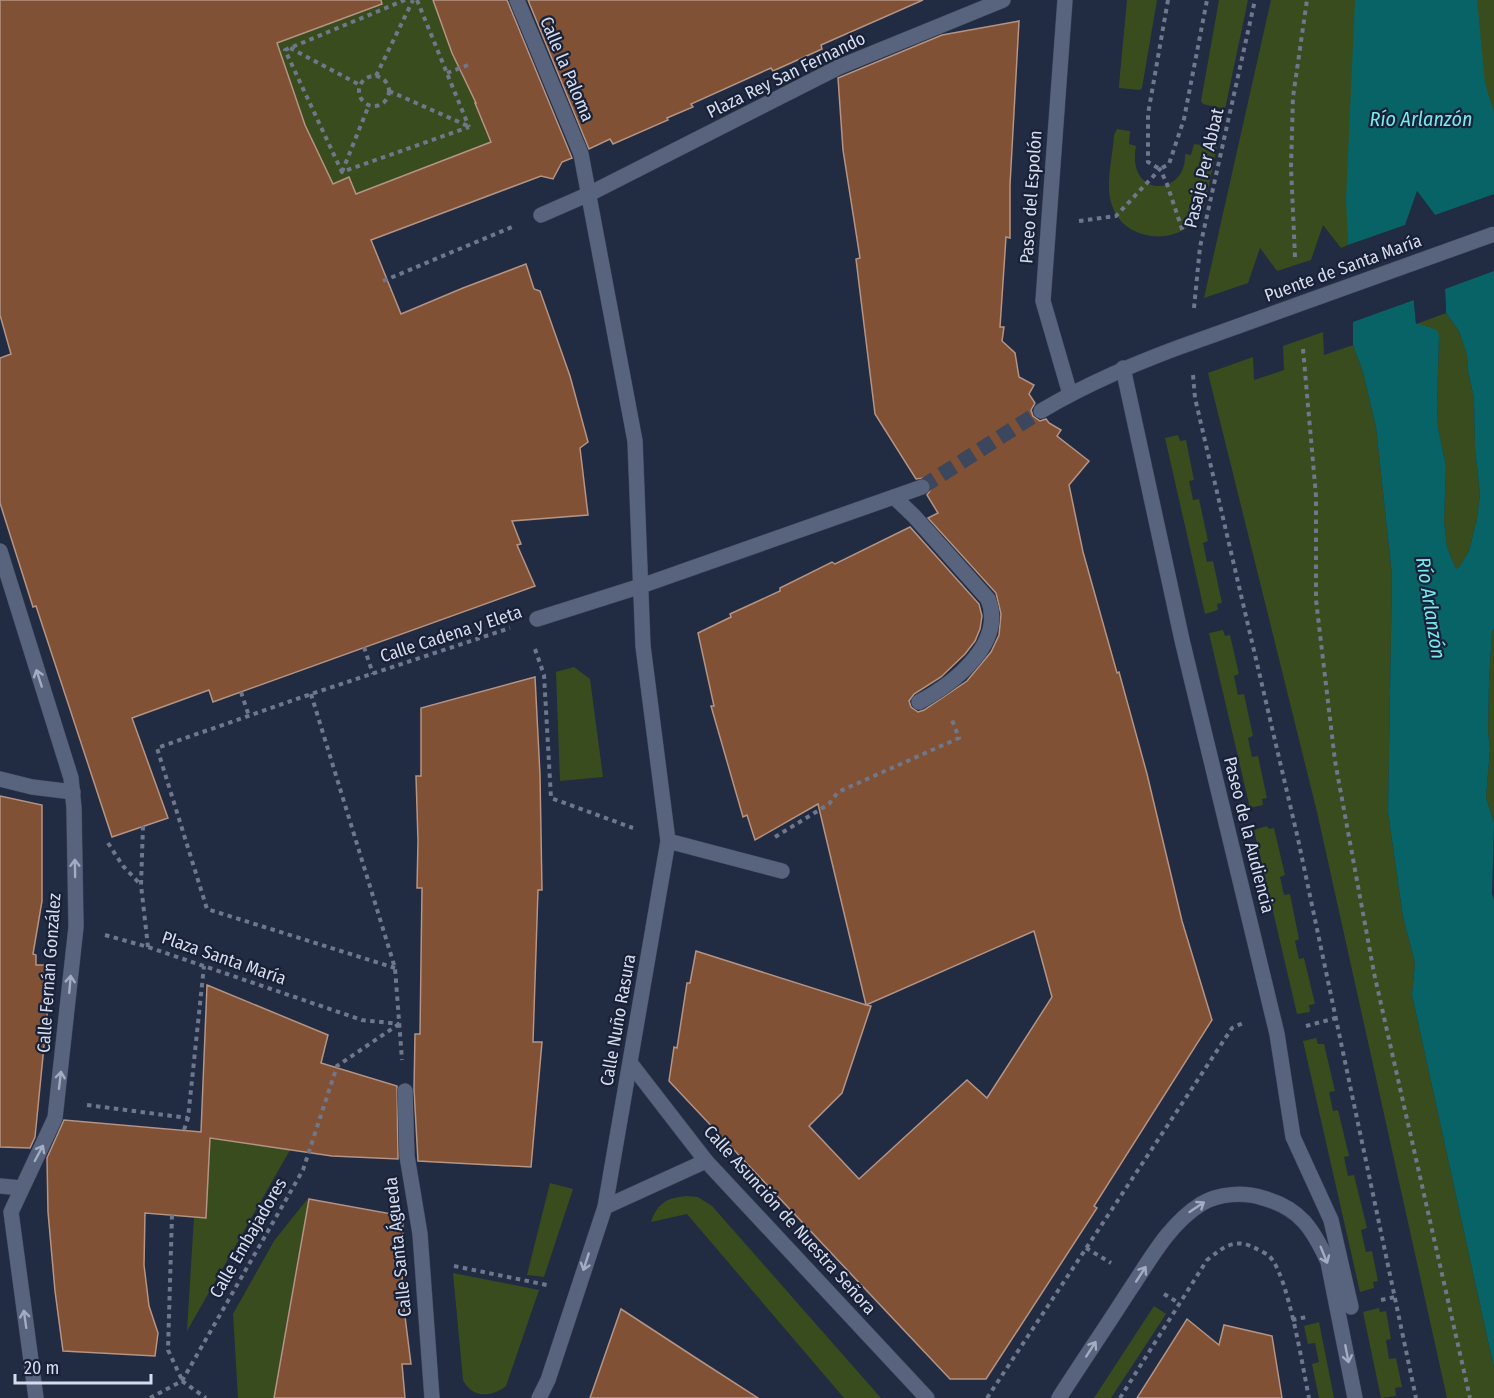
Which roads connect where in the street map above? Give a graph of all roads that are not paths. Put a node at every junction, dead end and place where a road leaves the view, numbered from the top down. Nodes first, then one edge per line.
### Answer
1 (517, 0) edge
2 (1003, 0) edge
3 (1065, 0) edge
4 (589, 194) junction
5 (541, 215) dead end
6 (1494, 234) edge
7 (1123, 368) junction
8 (1070, 394) junction
9 (1041, 411) tunnel mouth
10 (922, 487) tunnel mouth
11 (894, 497) junction
12 (0, 551) edge
13 (641, 586) junction
14 (531, 621) road end
15 (919, 702) dead end
16 (0, 779) edge
17 (73, 792) junction
18 (669, 841) junction
19 (782, 871) dead end
20 (630, 1064) junction
21 (405, 1091) dead end
22 (706, 1161) junction
23 (0, 1186) edge
24 (21, 1188) junction
25 (605, 1207) junction
26 (1352, 1307) dead end
27 (36, 1398) edge
28 (432, 1398) edge
29 (539, 1398) edge
30 (927, 1398) edge
31 (1059, 1398) edge
32 (1355, 1398) edge

1 - 4 street, Calle la Paloma
2 - 4 street, Plaza Rey San Fernando
3 - 8 street, Paseo del Espolón
4 - 5 street, Plaza Rey San Fernando
4 - 13 street
6 - 7 street, Puente de Santa María, bridge
7 - 8 street
7 - 26 street, Paseo de la Audiencia
8 - 9 street
10 - 11 street
11 - 13 street
11 - 15 street
17 -> 12 street, Calle Fernán González
13 - 14 street
13 - 18 street, Calle Nuño Rasura
16 - 17 street
24 -> 17 street, Calle Fernán González
18 - 19 street
18 - 20 street, Calle Nuño Rasura
20 - 22 street, Calle Asunción de Nuestra Señora
20 - 25 street, Calle Nuño Rasura
21 - 28 street, Calle Santa Águeda
22 - 25 street
22 - 30 street, Calle Asunción de Nuestra Señora
23 - 24 street
27 -> 24 street, Calle Fernán González
25 -> 29 street, Calle Nuño Rasura
31 -> 32 street

